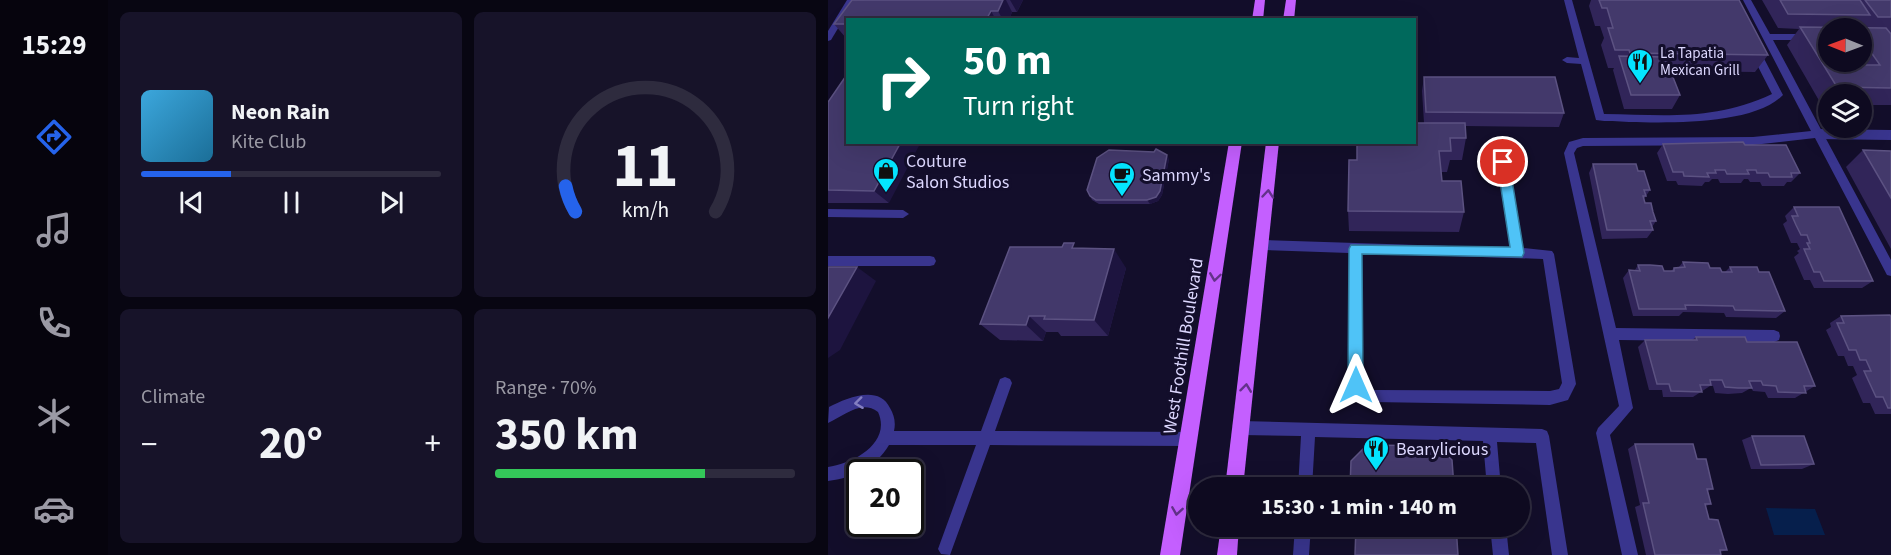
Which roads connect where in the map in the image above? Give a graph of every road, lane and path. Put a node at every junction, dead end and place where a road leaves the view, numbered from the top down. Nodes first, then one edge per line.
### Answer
1 (851, 0) edge
2 (1260, 0) edge
3 (1291, 0) edge
4 (1568, 0) edge
5 (1747, 0) edge
6 (855, 14) edge
7 (849, 18) edge
8 (1257, 18) edge
9 (1288, 18) edge
10 (846, 20) edge
11 (838, 25) junction
12 (1766, 37) junction
13 (1818, 37) edge
14 (828, 38) edge
15 (1750, 42) edge
16 (1567, 60) dead end
17 (1585, 61) junction
18 (1817, 134) junction
19 (1891, 135) edge
20 (1236, 144) edge
21 (1272, 150) edge
22 (1503, 162) dead end
23 (828, 213) edge
24 (903, 214) dead end
25 (1262, 245) junction
26 (1355, 249) junction
27 (1518, 253) junction
28 (828, 261) edge
29 (930, 261) dead end
30 (1891, 271) edge
31 (1611, 333) junction
32 (1774, 336) dead end
33 (1005, 383) dead end
34 (828, 416) edge
35 (1241, 428) junction
36 (1308, 431) junction
37 (1489, 435) junction
38 (885, 438) junction
39 (986, 438) junction
40 (1189, 439) junction
41 (828, 474) edge
42 (1235, 477) edge
43 (1306, 477) edge
44 (1493, 477) edge
45 (1229, 537) edge
46 (1302, 537) edge
47 (1499, 537) edge
48 (946, 549) dead end
49 (1170, 555) edge
50 (1227, 555) edge
51 (1301, 555) edge
52 (1501, 555) edge
53 (1560, 555) edge
54 (1630, 555) edge

1 - 11 lane
2 - 8 main road
3 - 9 main road
4 - 17 lane
5 - 12 lane
6 - 7 lane
10 - 11 lane
11 - 14 lane
12 - 13 lane
12 - 18 lane
15 - 17 lane
16 - 17 lane
18 - 19 street
18 - 30 lane
18 - 31 lane
20 -> 40 main road, West Foothill Boulevard
25 -> 21 main road
22 - 27 lane
23 - 24 lane
25 - 26 lane
35 -> 25 main road
26 - 27 lane
26 - 27 lane
28 - 29 lane
31 - 32 lane
31 - 54 lane
33 - 39 lane
38 -> 34 lane
35 - 36 lane
35 - 42 main road
36 - 37 lane
36 - 43 lane
37 - 44 lane
37 - 53 lane
38 - 39 lane
38 - 41 lane
39 - 40 lane
39 - 48 lane
40 -> 49 main road, West Foothill Boulevard
45 - 50 main road
46 - 51 lane
47 - 52 lane

